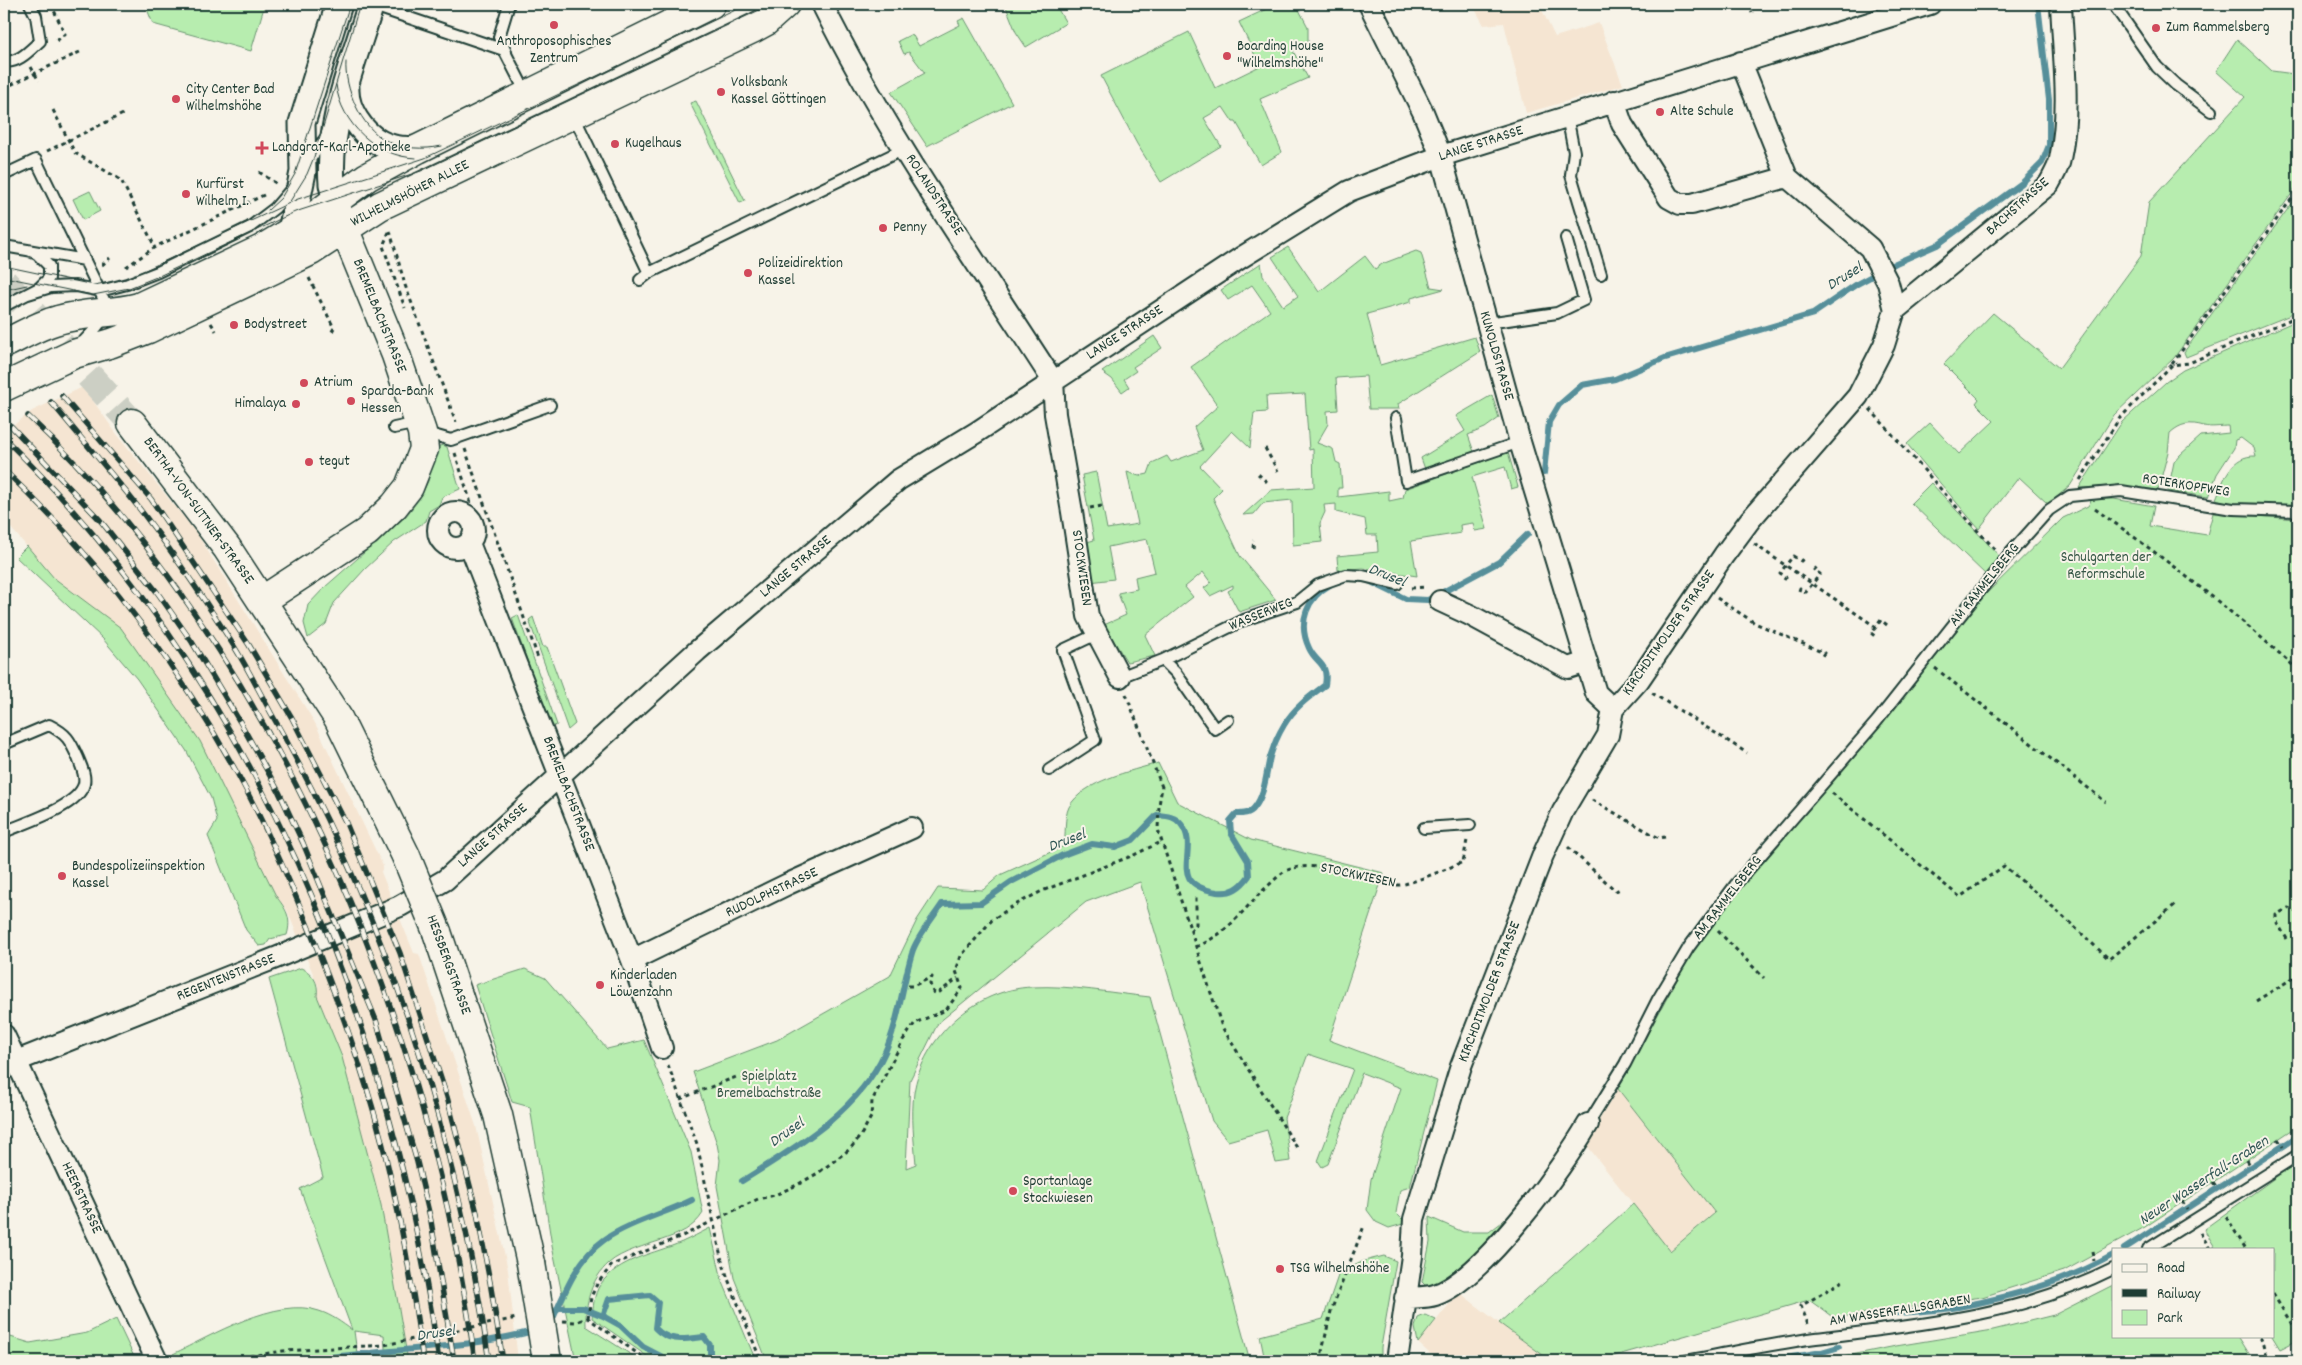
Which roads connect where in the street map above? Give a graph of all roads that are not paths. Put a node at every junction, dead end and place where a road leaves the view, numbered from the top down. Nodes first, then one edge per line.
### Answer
1 (30, 4) edge
2 (339, 4) edge
3 (371, 4) edge
4 (509, 4) edge
5 (711, 4) edge
6 (785, 4) edge
7 (822, 4) edge
8 (1369, 4) edge
9 (2060, 4) edge
10 (2113, 4) edge
11 (1917, 6) edge
12 (4, 61) edge
13 (1741, 62) junction
14 (520, 83) junction
15 (347, 84) junction
16 (1614, 101) junction
17 (2211, 111) dead end
18 (573, 114) junction
19 (1567, 116) junction
20 (336, 125) junction
21 (418, 149) junction
22 (904, 149) junction
23 (1441, 156) junction
24 (302, 172) junction
25 (4, 175) edge
26 (1787, 177) junction
27 (336, 200) junction
28 (344, 228) junction
29 (291, 231) junction
30 (1566, 238) dead end
31 (4, 246) edge
32 (28, 250) junction
33 (85, 260) junction
34 (649, 273) junction
35 (1601, 274) dead end
36 (640, 280) dead end
37 (28, 294) junction
38 (4, 306) edge
39 (1895, 310) junction
40 (115, 319) junction
41 (1487, 323) junction
42 (4, 344) edge
43 (1053, 381) junction
44 (4, 387) edge
45 (550, 405) dead end
46 (1396, 418) dead end
47 (132, 423) tunnel mouth
48 (412, 427) junction
49 (1520, 442) junction
50 (2070, 496) joint
51 (2298, 511) edge
52 (469, 543) junction
53 (1397, 584) road end
54 (1437, 596) road end
55 (263, 600) junction
56 (1097, 634) junction
57 (1162, 660) junction
58 (1587, 662) junction
59 (1120, 677) joint
60 (1613, 709) junction
61 (1228, 720) dead end
62 (4, 744) edge
63 (1049, 770) dead end
64 (561, 775) junction
65 (1470, 825) road end
66 (912, 828) dead end
67 (1424, 828) dead end
68 (4, 832) edge
69 (445, 880) joint
70 (632, 960) junction
71 (4, 1035) edge
72 (662, 1048) road end
73 (10, 1064) edge
74 (1588, 1124) joint
75 (2298, 1155) edge
76 (2150, 1248) edge
77 (2112, 1269) edge
78 (1405, 1298) junction
79 (157, 1361) edge
80 (547, 1361) edge
81 (1397, 1361) edge
82 (1685, 1361) edge

1 - 12 lane
2 - 24 street
3 - 14 lane
3 - 15 street, BREMELBACHSTRASSE
4 - 14 lane
5 - 14 main road, WILHELMSHÖHER ALLEE
6 - 18 main road, WILHELMSHÖHER ALLEE
7 - 22 street, ROLANDSTRASSE
8 - 23 street, KUNOLDSTRASSE
9 - 39 street, BACHSTRASSE
10 - 17 lane
11 - 13 street, LANGE STRASSE
13 - 16 street, LANGE STRASSE
13 - 26 street
14 - 21 main road, WILHELMSHÖHER ALLEE
15 - 20 street, BREMELBACHSTRASSE
15 - 21 street
16 - 19 street, LANGE STRASSE
16 - 26 street
18 - 28 main road, WILHELMSHÖHER ALLEE
18 - 34 lane
19 - 23 street, LANGE STRASSE
19 - 35 lane
20 - 24 lane
20 - 27 street, BREMELBACHSTRASSE
21 - 27 main road, WILHELMSHÖHER ALLEE
22 - 34 lane
22 - 43 street, ROLANDSTRASSE
23 - 41 street, KUNOLDSTRASSE
23 - 43 street, LANGE STRASSE
24 - 29 street
24 - 40 lane
25 - 33 lane
26 - 39 street
27 - 28 street, BREMELBACHSTRASSE
27 - 29 main road, WILHELMSHÖHER ALLEE
28 - 40 main road, WILHELMSHÖHER ALLEE
28 - 48 main road, BREMELBACHSTRASSE
29 - 40 main road, WILHELMSHÖHER ALLEE
30 - 41 lane
31 - 32 lane
32 - 33 lane
32 - 37 lane
33 - 40 lane
34 - 36 lane
37 - 38 lane
37 - 40 lane
39 - 60 street, KIRCHDITMOLDER STRASSE
40 - 42 main road, WILHELMSHÖHER ALLEE
40 - 44 main road, WILHELMSHÖHER ALLEE
41 - 49 street, KUNOLDSTRASSE
43 - 56 street, STOCKWIESEN
43 - 64 street, LANGE STRASSE
45 - 48 lane
46 - 49 lane
47 - 55 main road, BERTHA-VON-SUTTNER-STRASSE
48 - 55 main road, BREMELBACHSTRASSE
49 - 58 street, KUNOLDSTRASSE
50 - 51 lane, ROTERKOPFWEG
50 - 74 lane, AM RAMMELSBERG
52 - 52 street, BREMELBACHSTRASSE
52 - 64 street, BREMELBACHSTRASSE
53 - 57 lane, WASSERWEG
54 - 58 street
55 - 80 main road, HESSBERGSTRASSE, bridge
56 - 59 street, STOCKWIESEN
56 - 63 lane
57 - 59 lane, WASSERWEG
57 - 61 lane
58 - 60 street, KUNOLDSTRASSE
60 - 78 street, KIRCHDITMOLDER STRASSE
62 - 68 lane
64 - 69 street, LANGE STRASSE
64 - 70 street, BREMELBACHSTRASSE
65 - 67 lane
66 - 70 street, RUDOLPHSTRASSE
69 - 73 street, REGENTENSTRASSE
70 - 72 street, BREMELBACHSTRASSE
71 - 73 street, HEERSTRASSE
73 - 79 street, HEERSTRASSE
74 - 78 street, AM RAMMELSBERG
75 - 76 lane
77 - 82 lane, AM WASSERFALLSGRABEN
78 - 81 street, KIRCHDITMOLDER STRASSE

